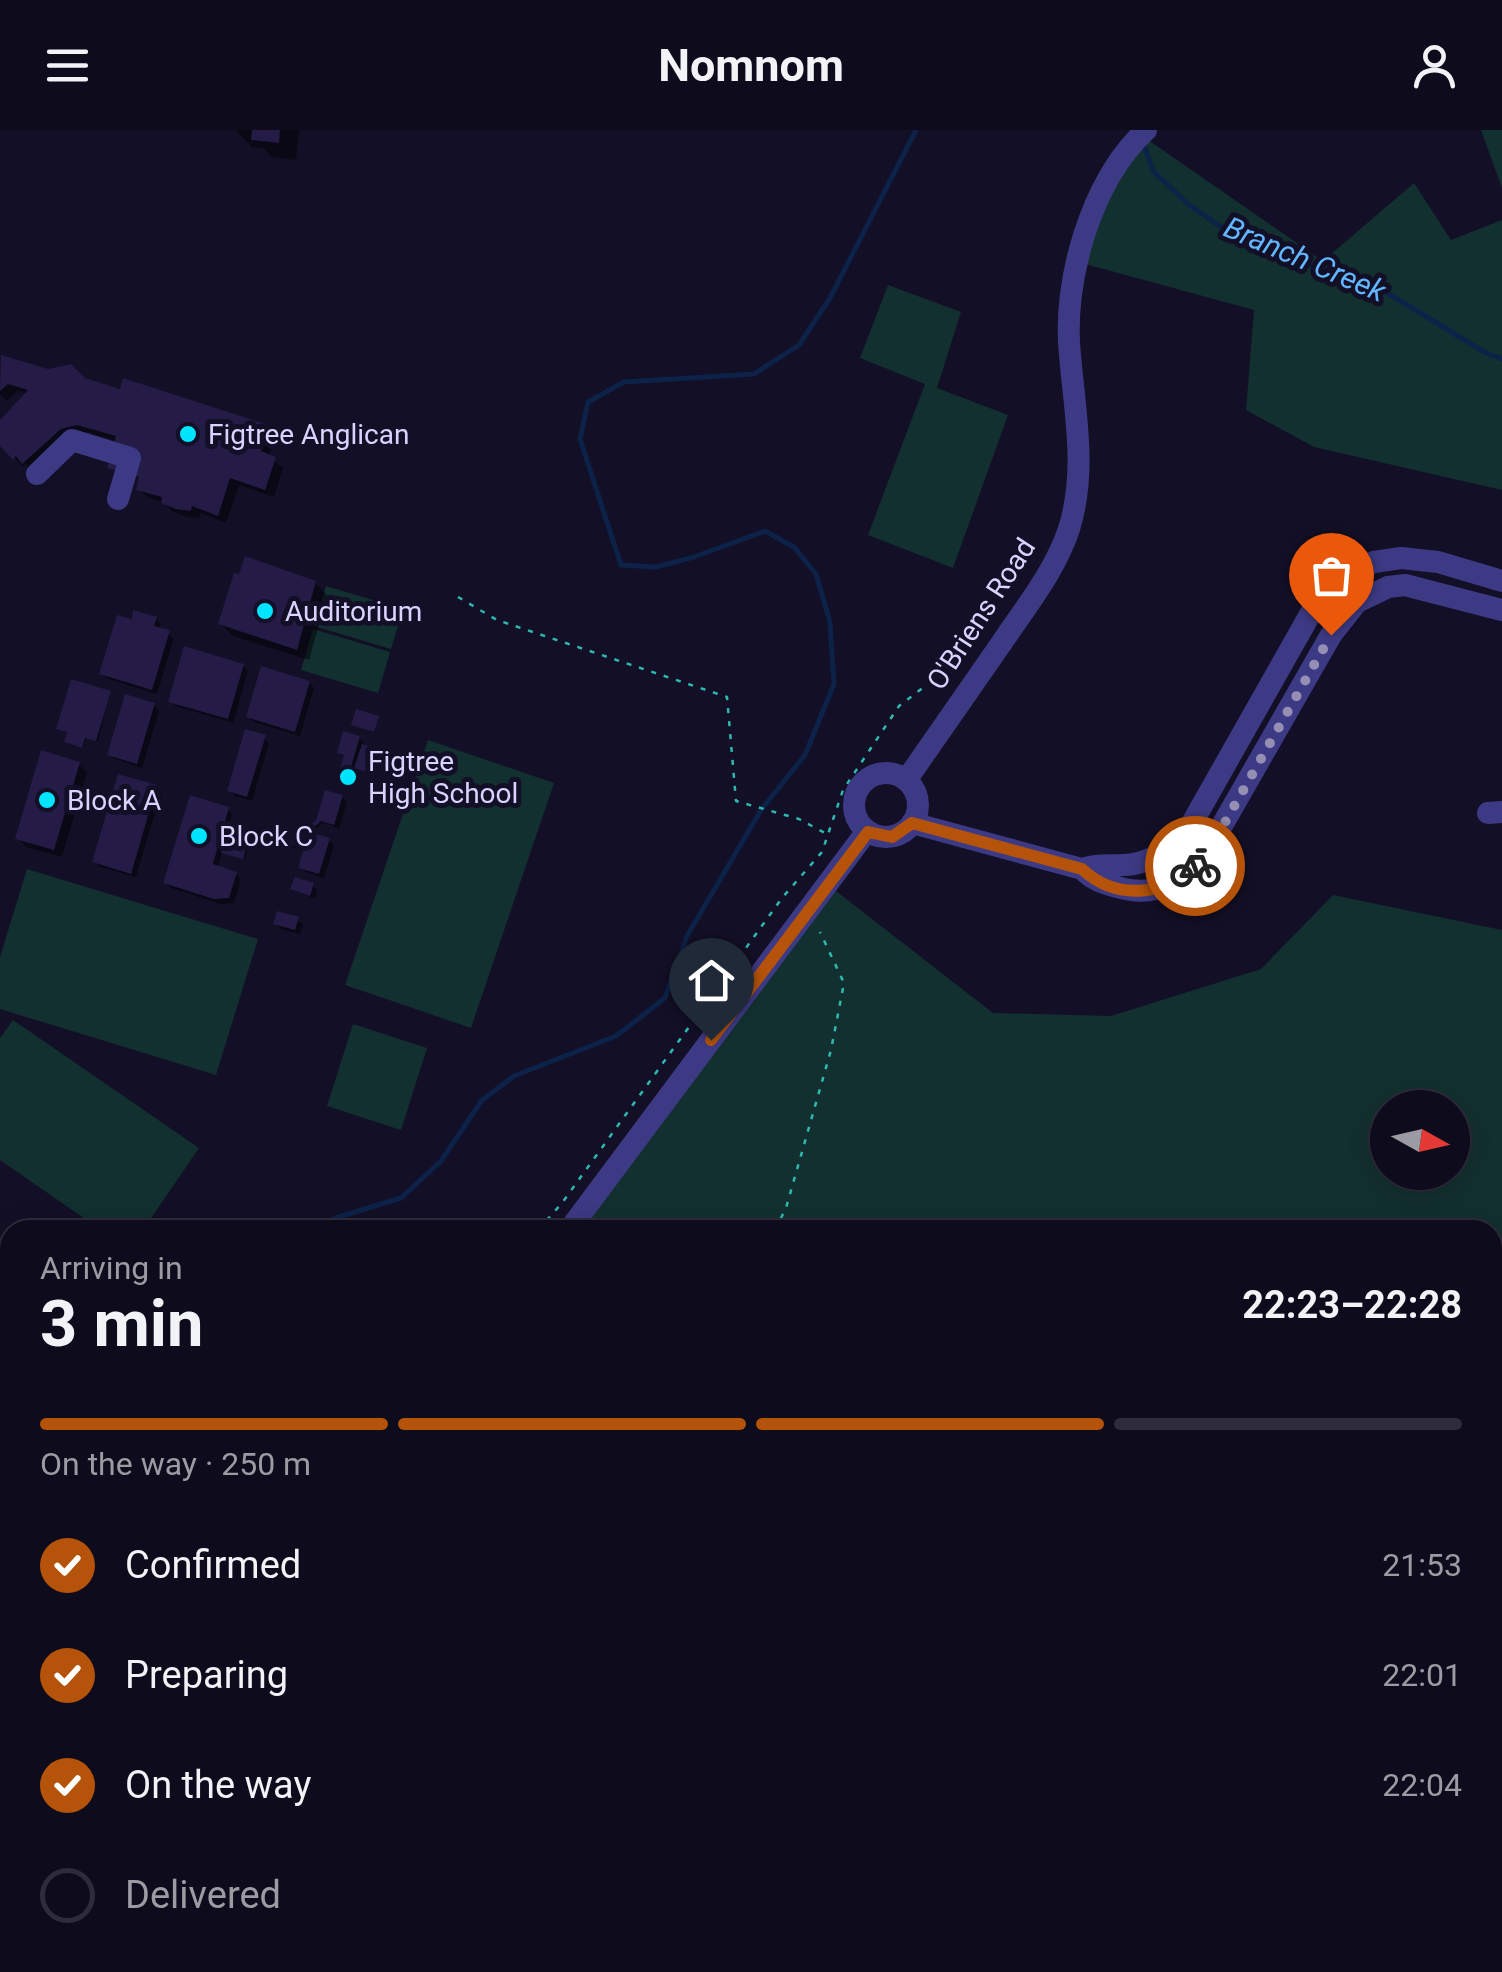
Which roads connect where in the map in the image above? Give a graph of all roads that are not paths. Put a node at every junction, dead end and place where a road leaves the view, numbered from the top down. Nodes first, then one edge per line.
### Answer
1 (1146, 130) edge
2 (36, 474) dead end
3 (118, 499) dead end
4 (1402, 558) junction
5 (1502, 582) edge
6 (1405, 585) junction
7 (1502, 610) edge
8 (907, 779) junction
9 (912, 823) junction
10 (868, 832) junction
11 (1082, 869) junction
12 (577, 1220) edge

1 - 8 street, O'Briens Road
2 - 3 street
4 - 5 street
4 - 6 street
4 - 11 street
6 - 7 street
6 - 11 street
8 - 9 street
8 - 10 street
9 - 10 street
9 - 11 street
10 - 12 street

